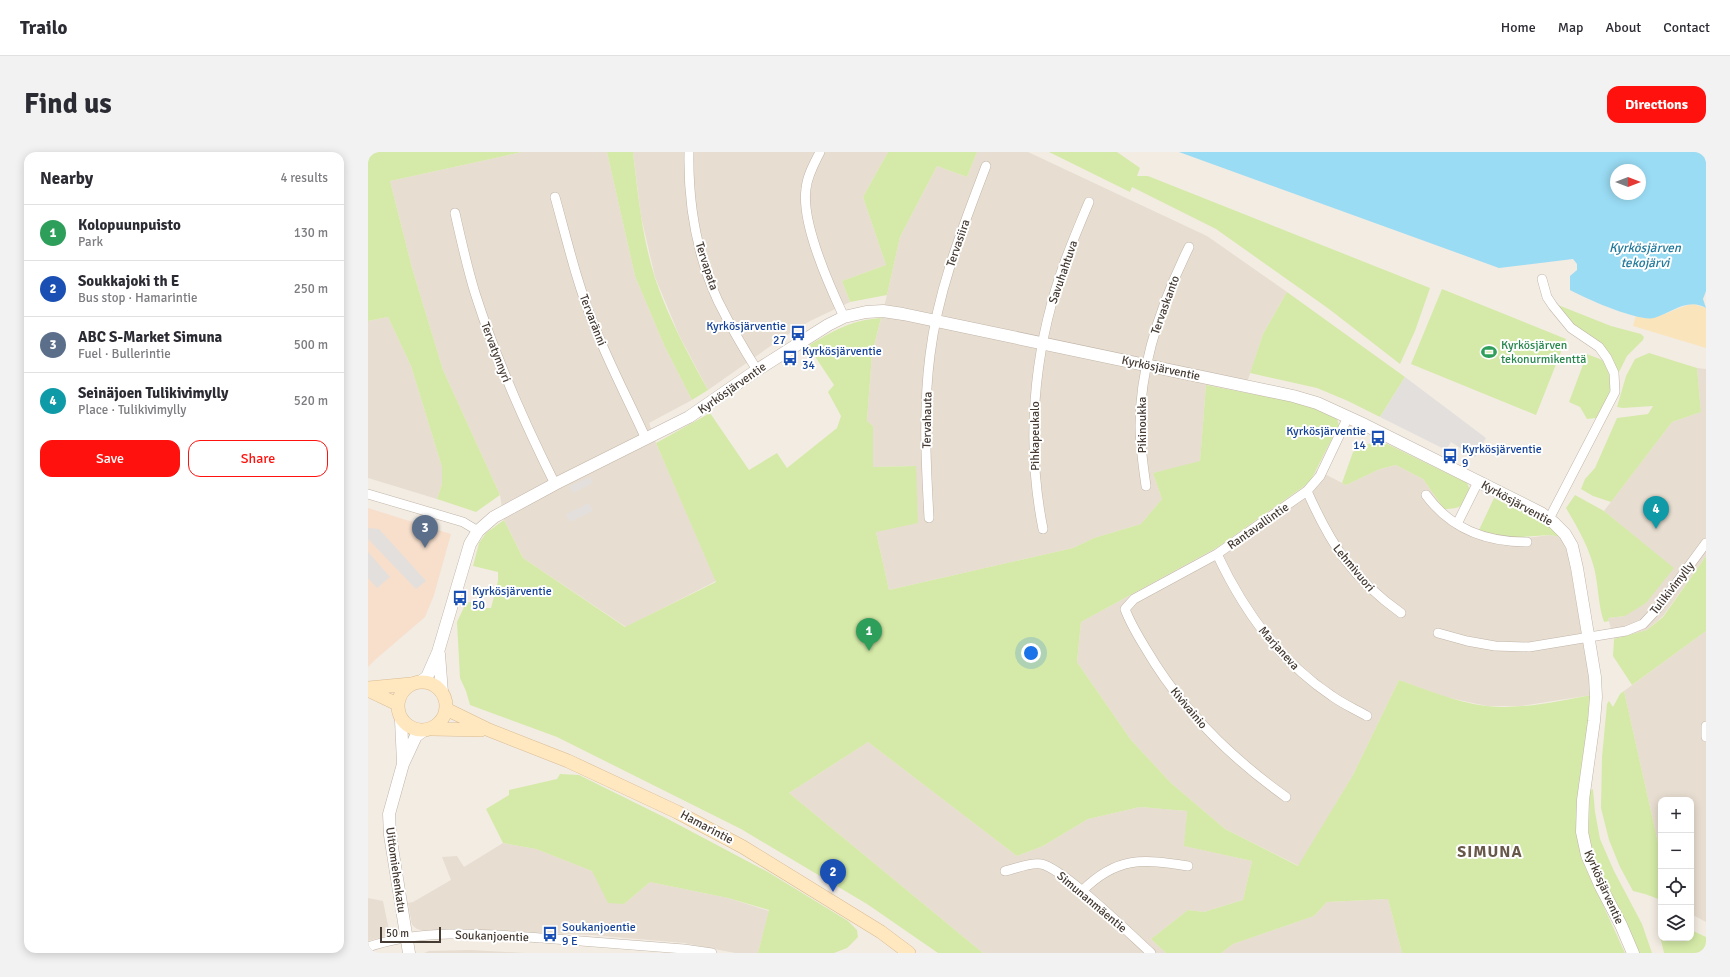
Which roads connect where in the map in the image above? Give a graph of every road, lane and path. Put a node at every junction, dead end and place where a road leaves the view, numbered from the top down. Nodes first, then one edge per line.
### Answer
1 (689, 152) edge
2 (820, 152) edge
3 (986, 166) dead end
4 (555, 197) dead end
5 (1089, 202) dead end
6 (455, 213) dead end
7 (1189, 247) dead end
8 (1542, 279) dead end
9 (844, 317) junction
10 (936, 322) junction
11 (1042, 343) junction
12 (1148, 365) junction
13 (757, 370) junction
14 (1348, 417) junction
15 (646, 438) junction
16 (1478, 482) junction
17 (555, 484) junction
18 (1146, 486) dead end
19 (1307, 491) junction
20 (368, 494) edge
21 (1426, 495) dead end
22 (929, 518) dead end
23 (1549, 519) junction
24 (1457, 524) junction
25 (1043, 529) dead end
26 (478, 531) junction
27 (1527, 542) dead end
28 (1706, 543) edge
29 (1217, 554) junction
30 (1134, 599) joint
31 (1401, 614) dead end
32 (1438, 633) dead end
33 (1588, 637) junction
34 (438, 652) junction
35 (416, 683) junction
36 (368, 689) edge
37 (442, 692) junction
38 (397, 704) junction
39 (446, 709) junction
40 (1367, 716) dead end
41 (402, 720) junction
42 (1706, 726) edge
43 (428, 730) junction
44 (489, 730) junction
45 (1706, 738) edge
46 (403, 764) junction
47 (1286, 797) dead end
48 (1188, 866) dead end
49 (1005, 871) dead end
50 (1082, 891) junction
51 (406, 938) junction
52 (368, 947) edge
53 (409, 953) edge
54 (712, 953) edge
55 (909, 953) edge
56 (1151, 953) edge
57 (1633, 953) edge

1 - 13 street, Tervapata
2 - 9 street
3 - 10 street, Tervasiira
4 - 15 street, Tervaränni
5 - 11 street, Savuhahtuva
6 - 17 street, Tervatynnyri
7 - 12 street, Tervaskanto
8 - 23 street
9 - 10 street, Kyrkösjärventie
9 - 13 street, Kyrkösjärventie
10 - 11 street, Kyrkösjärventie
10 - 22 street, Tervahauta
11 - 12 street, Kyrkösjärventie
11 - 25 street, Pihkapeukalo
12 - 14 street, Kyrkösjärventie
12 - 18 street, Pikinoukka
13 - 15 street, Kyrkösjärventie
14 - 16 street, Kyrkösjärventie
14 - 19 street, Rantavallintie
15 - 17 street, Kyrkösjärventie
16 - 23 street, Kyrkösjärventie
16 - 24 street
17 - 26 street, Kyrkösjärventie
19 - 29 street, Rantavallintie
19 - 31 street, Lehmivuori
20 - 26 street
21 - 24 street
23 - 33 street, Kyrkösjärventie
24 - 27 street
26 - 34 street, Kyrkösjärventie
28 - 33 street, Tulikivimylly
29 - 30 street, Rantavallintie
29 - 40 street, Marjaneva
30 - 47 street, Kivivainio
32 - 33 street, Tulikivimylly
33 - 57 street, Kyrkösjärventie
34 - 35 street, Kyrkösjärventie
34 - 37 street, Kyrkösjärventie
35 - 36 main road
35 - 37 main road
35 - 38 main road
36 - 38 main road
37 - 39 main road
38 - 41 main road
39 - 43 main road
39 - 44 main road, Hamarintie
41 - 43 main road
41 - 46 street, Uittomiehenkatu
42 - 45 street
43 - 44 main road, Hamarintie
43 - 46 street, Uittomiehenkatu
44 - 55 main road, Hamarintie
46 - 51 street, Uittomiehenkatu
48 - 50 street
49 - 50 street, Simunanmäentie
50 - 56 street, Simunanmäentie
51 - 52 street, Soukanjoentie
51 - 53 street, Uittomiehenkatu
51 - 54 street, Soukanjoentie

